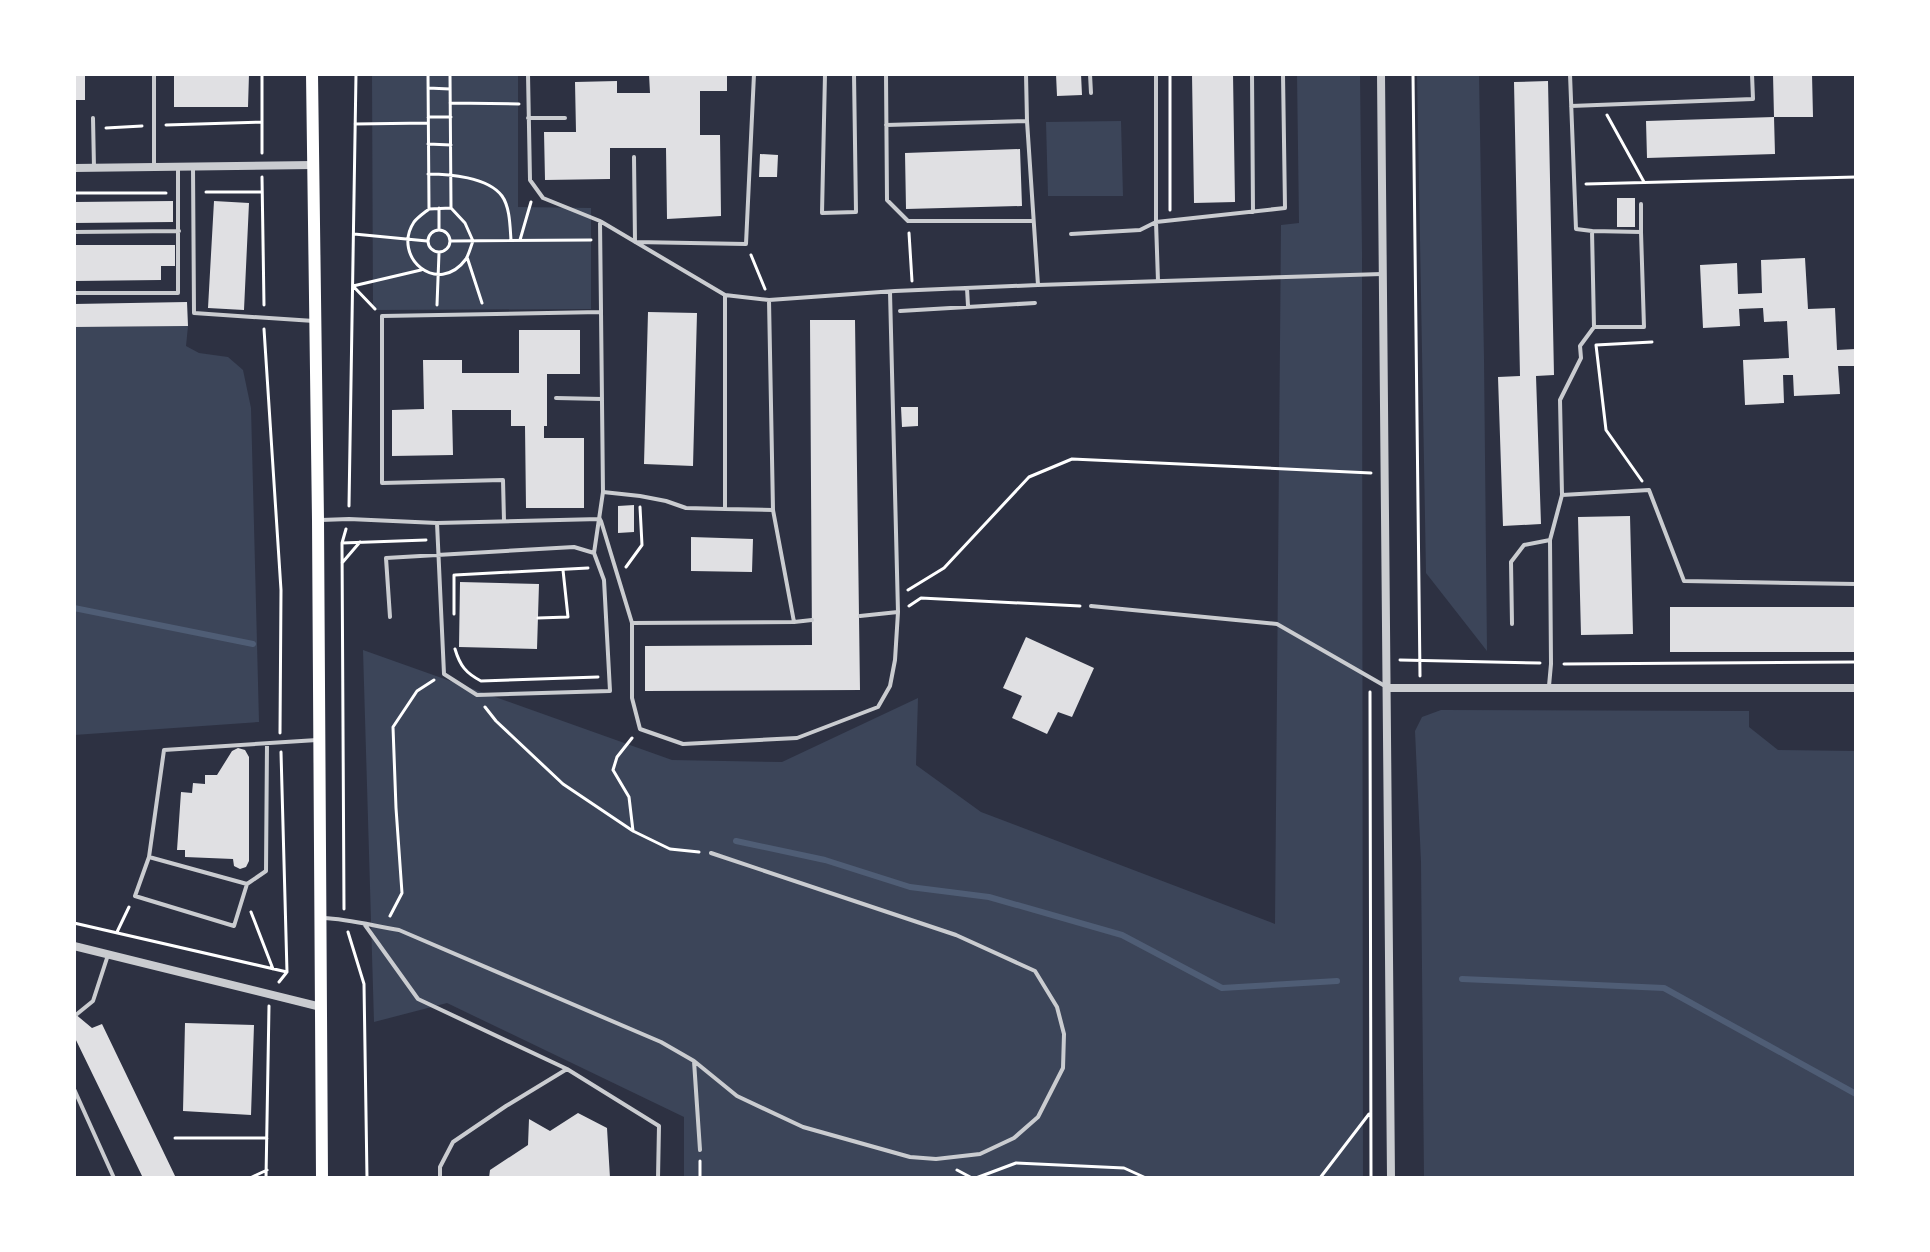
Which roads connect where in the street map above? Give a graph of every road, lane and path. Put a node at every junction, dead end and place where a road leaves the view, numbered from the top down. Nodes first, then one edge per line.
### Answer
1 (154, 74) edge
2 (262, 74) edge
3 (312, 74) edge
4 (356, 74) edge
5 (428, 74) edge
6 (450, 74) edge
7 (528, 74) edge
8 (754, 74) edge
9 (825, 74) edge
10 (854, 74) edge
11 (886, 74) edge
12 (1026, 74) edge
13 (1090, 74) edge
14 (1156, 74) edge
15 (1170, 74) edge
16 (1252, 74) edge
17 (1283, 74) edge
18 (1381, 74) edge
19 (1413, 74) edge
20 (1570, 74) edge
21 (1752, 74) edge
22 (428, 88) junction
23 (450, 89) junction
24 (1091, 93) dead end
25 (450, 103) junction
26 (528, 104) junction
27 (1602, 105) junction
28 (1571, 106) junction
29 (428, 117) junction
30 (451, 117) junction
31 (93, 118) dead end
32 (528, 118) junction
33 (565, 118) dead end
34 (1027, 121) junction
35 (263, 122) junction
36 (428, 123) junction
37 (355, 124) junction
38 (886, 125) junction
39 (154, 126) junction
40 (93, 129) junction
41 (428, 144) junction
42 (451, 145) junction
43 (634, 157) dead end
44 (313, 165) junction
45 (261, 166) junction
46 (154, 167) junction
47 (178, 167) junction
48 (193, 167) junction
49 (74, 168) edge
50 (94, 168) junction
51 (428, 174) junction
52 (451, 174) junction
53 (1856, 177) edge
54 (1645, 183) junction
55 (1574, 185) junction
56 (535, 187) junction
57 (1641, 204) dead end
58 (439, 208) junction
59 (451, 208) junction
60 (429, 209) junction
61 (1253, 213) junction
62 (600, 221) junction
63 (908, 221) junction
64 (1033, 221) junction
65 (1170, 221) junction
66 (1156, 222) junction
67 (439, 229) junction
68 (179, 231) junction
69 (1592, 231) junction
70 (74, 232) edge
71 (1641, 232) junction
72 (354, 234) junction
73 (1071, 234) dead end
74 (408, 239) junction
75 (511, 240) junction
76 (520, 240) junction
77 (600, 240) junction
78 (427, 241) junction
79 (451, 241) junction
80 (473, 241) junction
81 (635, 242) junction
82 (746, 244) junction
83 (439, 253) junction
84 (467, 257) junction
85 (421, 270) junction
86 (1382, 274) junction
87 (439, 275) junction
88 (1158, 281) junction
89 (1038, 285) junction
90 (353, 286) junction
91 (967, 288) junction
92 (912, 290) junction
93 (890, 292) junction
94 (74, 293) edge
95 (725, 295) junction
96 (769, 300) junction
97 (1035, 303) dead end
98 (968, 307) junction
99 (900, 311) dead end
100 (601, 312) junction
101 (486, 314) junction
102 (437, 315) junction
103 (382, 316) junction
104 (264, 318) junction
105 (315, 321) junction
106 (1594, 327) junction
107 (1652, 342) dead end
108 (1596, 345) junction
109 (1580, 346) junction
110 (556, 398) dead end
111 (602, 399) junction
112 (1384, 474) junction
113 (1649, 490) junction
114 (603, 492) junction
115 (1562, 495) junction
116 (640, 496) junction
117 (725, 509) junction
118 (773, 510) junction
119 (349, 519) junction
120 (601, 519) junction
121 (318, 520) junction
122 (504, 521) junction
123 (437, 523) junction
124 (438, 539) junction
125 (1550, 540) junction
126 (360, 542) junction
127 (342, 543) junction
128 (594, 553) junction
129 (439, 554) junction
130 (342, 563) junction
131 (600, 567) junction
132 (563, 570) junction
133 (619, 578) junction
134 (1856, 584) edge
135 (898, 596) junction
136 (1091, 606) joint
137 (898, 612) junction
138 (454, 613) dead end
139 (860, 616) dead end
140 (390, 617) dead end
141 (538, 618) dead end
142 (812, 620) dead end
143 (794, 622) junction
144 (632, 623) junction
145 (1512, 624) dead end
146 (455, 648) dead end
147 (1387, 659) junction
148 (1420, 661) junction
149 (1856, 662) edge
150 (1551, 664) junction
151 (444, 674) junction
152 (598, 677) dead end
153 (1370, 678) junction
154 (1387, 688) junction
155 (1421, 688) junction
156 (1549, 688) junction
157 (1856, 688) edge
158 (477, 695) junction
159 (640, 729) junction
160 (320, 740) junction
161 (280, 743) junction
162 (267, 744) junction
163 (633, 831) junction
164 (711, 853) joint
165 (149, 857) junction
166 (247, 884) junction
167 (244, 894) junction
168 (135, 896) junction
169 (321, 918) junction
170 (344, 919) junction
171 (74, 923) edge
172 (365, 925) junction
173 (384, 928) junction
174 (117, 932) junction
175 (74, 946) edge
176 (108, 955) junction
177 (273, 969) junction
178 (287, 972) junction
179 (269, 994) junction
180 (321, 1007) junction
181 (77, 1014) dead end
182 (694, 1061) junction
183 (567, 1069) junction
184 (74, 1089) edge
185 (1371, 1112) junction
186 (175, 1138) dead end
187 (267, 1138) junction
188 (700, 1150) joint
189 (267, 1170) junction
190 (114, 1178) edge
191 (250, 1178) edge
192 (266, 1178) edge
193 (322, 1178) edge
194 (367, 1178) edge
195 (440, 1178) edge
196 (658, 1178) edge
197 (700, 1178) edge
198 (976, 1178) edge
199 (1146, 1178) edge
200 (1320, 1178) edge
201 (1371, 1178) edge
202 (1391, 1178) edge

1 - 39 lane
2 - 35 path
3 - 44 main road
4 - 37 path
5 - 22 path
6 - 23 path
7 - 26 lane
8 - 82 lane
9 - 10 lane
11 - 38 lane
12 - 34 lane
13 - 24 lane
14 - 66 lane
15 - 65 path
16 - 61 lane
17 - 61 lane
18 - 86 street
19 - 148 path
20 - 28 lane
21 - 27 lane
22 - 23 path
22 - 29 path
23 - 25 path
25 - 26 path
25 - 30 path
26 - 32 lane
27 - 28 lane
27 - 54 path
28 - 55 lane
29 - 30 path
29 - 36 path
30 - 42 path
31 - 40 lane
32 - 33 lane
32 - 56 lane
34 - 38 lane
34 - 64 lane
35 - 39 path
35 - 45 path
36 - 37 path
36 - 41 path
37 - 72 path
38 - 63 lane
39 - 40 path
39 - 46 lane
40 - 50 lane
41 - 42 path
41 - 51 path
42 - 52 path
43 - 81 lane
44 - 45 street
44 - 105 main road
45 - 48 street
45 - 104 path
46 - 47 street
46 - 50 street
47 - 48 street
47 - 68 lane
48 - 104 lane
49 - 50 street
51 - 52 path
51 - 60 path
52 - 59 path
52 - 75 path
53 - 54 path
54 - 55 path
55 - 69 lane
56 - 62 lane
56 - 76 path
57 - 71 lane
58 - 59 path
58 - 60 path
58 - 67 path
59 - 80 path
60 - 74 path
61 - 65 lane
62 - 77 lane
62 - 81 lane
63 - 64 lane
63 - 92 path
64 - 89 lane
65 - 66 lane
66 - 73 lane
66 - 88 lane
67 - 78 path
67 - 79 path
68 - 70 lane
68 - 94 lane
69 - 71 lane
69 - 106 lane
71 - 106 lane
72 - 74 path
72 - 90 path
74 - 78 path
74 - 85 path
75 - 76 path
75 - 80 path
76 - 77 path
77 - 100 lane
78 - 83 path
79 - 80 path
79 - 83 path
80 - 84 path
81 - 82 lane
81 - 95 lane
82 - 96 path
83 - 87 path
84 - 87 path
84 - 101 path
85 - 87 path
85 - 90 path
86 - 88 lane
86 - 112 street
87 - 102 path
88 - 89 lane
89 - 91 lane
90 - 103 path
90 - 119 path
91 - 92 lane
91 - 98 lane
92 - 93 lane
93 - 96 lane
93 - 135 lane
95 - 96 lane
95 - 117 lane
96 - 118 lane
97 - 98 lane
98 - 99 lane
100 - 101 lane
100 - 111 lane
101 - 102 lane
102 - 103 lane
103 - 122 lane
104 - 105 lane
104 - 161 path
105 - 121 main road
106 - 109 lane
107 - 108 path
108 - 109 path
108 - 113 path
109 - 115 lane
110 - 111 lane
111 - 114 lane
112 - 135 path
112 - 147 street
113 - 115 lane
113 - 134 lane
114 - 116 lane
114 - 120 lane
115 - 125 lane
116 - 117 lane
116 - 133 path
117 - 118 lane
118 - 143 lane
119 - 121 lane
119 - 123 lane
119 - 127 path
120 - 122 lane
120 - 128 lane
120 - 133 lane
121 - 160 main road
122 - 123 lane
123 - 124 lane
124 - 126 path
124 - 129 lane
125 - 145 lane
125 - 150 lane
126 - 127 path
126 - 130 path
127 - 130 path
128 - 129 lane
128 - 131 lane
129 - 140 lane
129 - 151 lane
130 - 170 path
131 - 132 path
131 - 158 lane
132 - 138 path
132 - 141 path
133 - 144 lane
135 - 137 lane
136 - 137 path
136 - 153 lane
137 - 139 lane
137 - 159 lane
142 - 143 lane
143 - 144 lane
144 - 159 lane
146 - 152 path
147 - 148 path
147 - 154 street
148 - 150 path
148 - 155 path
149 - 150 path
150 - 156 lane
151 - 158 lane
151 - 173 path
153 - 154 lane
153 - 185 path
154 - 155 street
154 - 202 street
155 - 156 street
156 - 157 street
158 - 163 path
159 - 163 path
160 - 161 lane
160 - 169 main road
161 - 162 lane
161 - 178 path
162 - 165 lane
162 - 166 lane
163 - 164 path
164 - 182 lane
165 - 166 lane
165 - 168 lane
166 - 167 lane
167 - 168 lane
167 - 177 path
168 - 174 path
169 - 170 lane
169 - 180 main road
170 - 172 lane
170 - 194 path
171 - 174 path
172 - 173 lane
172 - 183 lane
173 - 182 lane
174 - 177 path
175 - 176 street
176 - 179 street
176 - 181 lane
177 - 178 path
178 - 179 path
179 - 180 street
179 - 187 path
180 - 193 main road
182 - 188 lane
183 - 195 lane
183 - 196 lane
184 - 190 lane
185 - 200 path
185 - 201 path
186 - 187 path
187 - 189 path
188 - 197 path
189 - 191 path
189 - 192 path
198 - 199 path

